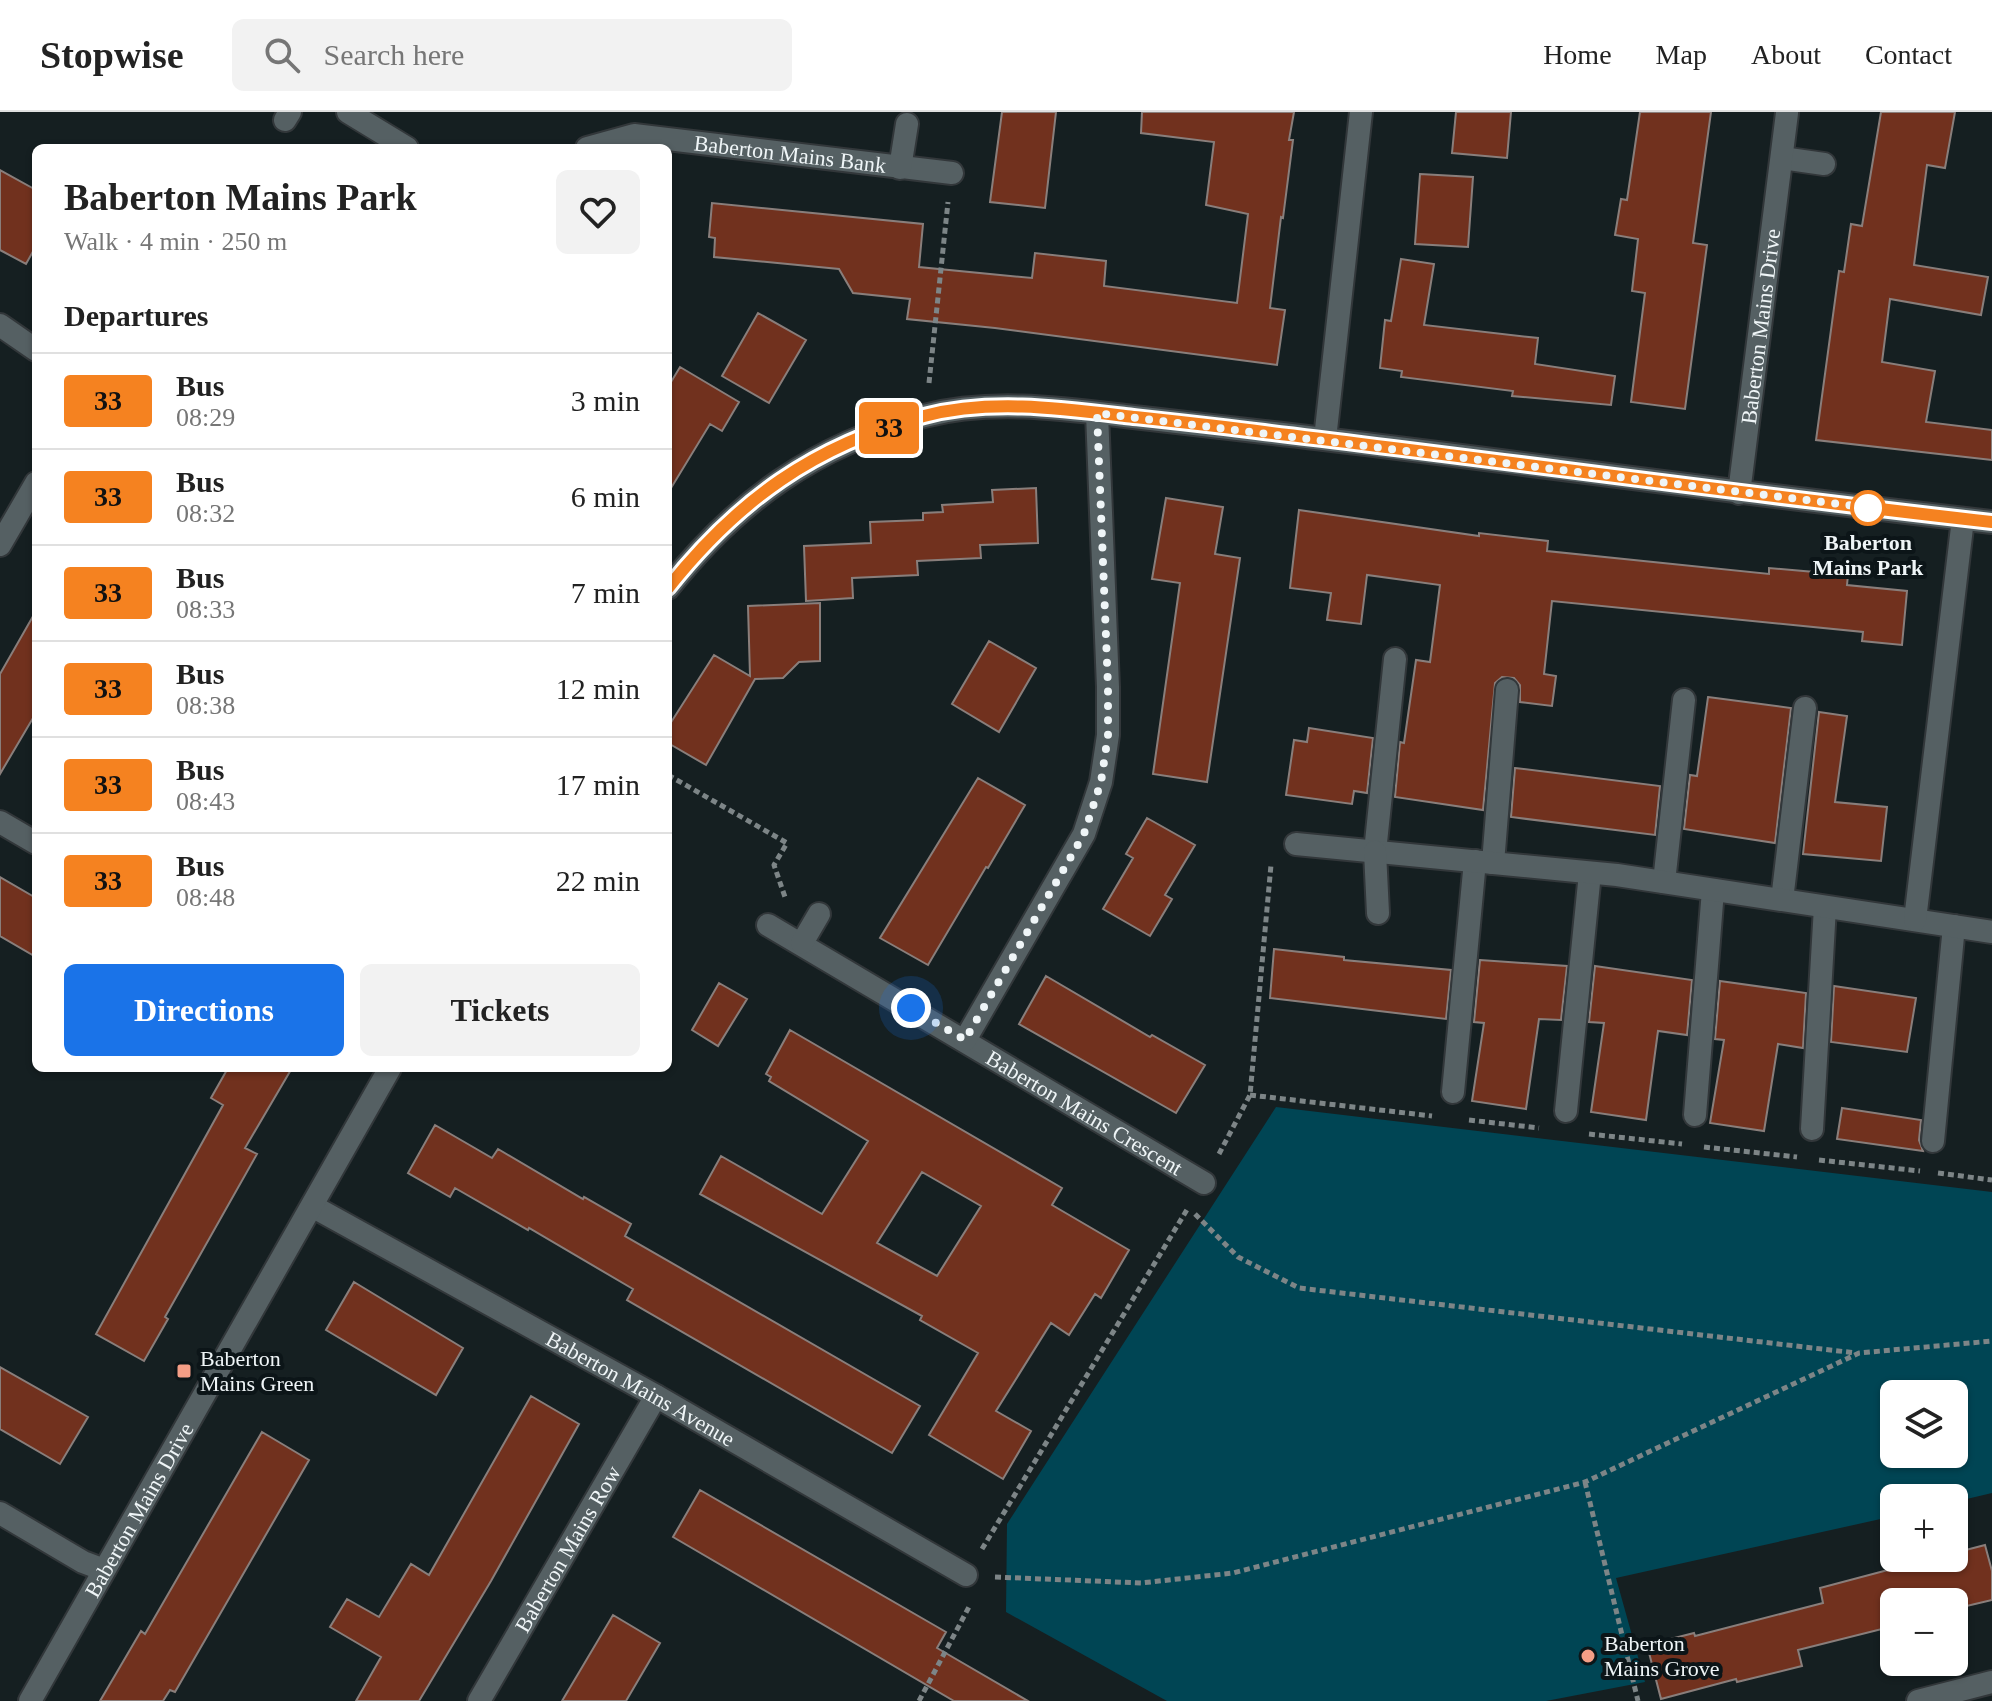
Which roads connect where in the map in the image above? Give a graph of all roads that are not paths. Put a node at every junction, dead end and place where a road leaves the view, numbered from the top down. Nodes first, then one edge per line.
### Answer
1 (348, 112) edge
2 (1361, 112) edge
3 (1787, 113) edge
4 (907, 124) dead end
5 (400, 144) edge
6 (601, 144) edge
7 (1782, 158) junction
8 (1824, 164) dead end
9 (900, 168) junction
10 (952, 173) road end
11 (0, 325) edge
12 (32, 347) edge
13 (1097, 413) junction
14 (1325, 439) junction
15 (32, 490) edge
16 (1739, 493) junction
17 (1963, 519) junction
18 (1992, 522) edge
19 (0, 545) edge
20 (672, 583) edge
21 (1395, 659) dead end
22 (1507, 690) dead end
23 (1684, 700) dead end
24 (1805, 708) dead end
25 (0, 822) edge
26 (32, 841) edge
27 (1296, 844) road end
28 (1375, 852) junction
29 (1484, 862) junction
30 (1590, 873) junction
31 (1664, 882) junction
32 (1713, 890) junction
33 (1782, 900) junction
34 (1825, 907) junction
35 (1378, 913) dead end
36 (819, 914) dead end
37 (1915, 920) junction
38 (768, 925) dead end
39 (1954, 926) junction
40 (1992, 932) edge
41 (802, 943) junction
42 (965, 1040) junction
43 (388, 1072) edge
44 (1453, 1092) dead end
45 (1566, 1111) dead end
46 (1695, 1115) dead end
47 (1812, 1129) dead end
48 (1933, 1141) dead end
49 (1204, 1183) road end
50 (312, 1206) junction
51 (656, 1396) junction
52 (0, 1513) edge
53 (104, 1570) junction
54 (966, 1575) road end
55 (1992, 1682) edge
56 (30, 1701) edge
57 (479, 1701) edge
58 (1918, 1701) edge

1 - 5 street
2 - 14 street
3 - 7 street, Baberton Mains Drive
4 - 9 street, Baberton Mains Bank
6 - 9 street, Baberton Mains Bank
7 - 8 street
7 - 16 street, Baberton Mains Drive
9 - 10 street, Baberton Mains Bank
11 - 12 street
13 - 14 street
13 - 20 street
13 - 42 street, Baberton Mains Crescent
14 - 16 street
15 - 19 street
16 - 17 street
17 - 18 street
17 - 37 street
21 - 28 street
22 - 29 street
23 - 31 street
24 - 33 street
25 - 26 street
27 - 28 street
28 - 29 street
28 - 35 street
29 - 30 street
29 - 44 street
30 - 31 street
30 - 45 street
31 - 32 street
32 - 33 street
32 - 46 street
33 - 34 street
34 - 37 street
34 - 47 street
36 - 41 street
37 - 39 street
38 - 41 street, Baberton Mains Crescent
39 - 40 street
39 - 48 street
41 - 42 street, Baberton Mains Crescent
42 - 49 street, Baberton Mains Crescent
43 - 50 street, Baberton Mains Drive
50 - 51 street, Baberton Mains Avenue
50 - 53 street, Baberton Mains Drive
51 - 54 street, Baberton Mains Avenue
51 - 57 street, Baberton Mains Row
52 - 53 street
53 - 56 street, Baberton Mains Drive
55 - 58 street

